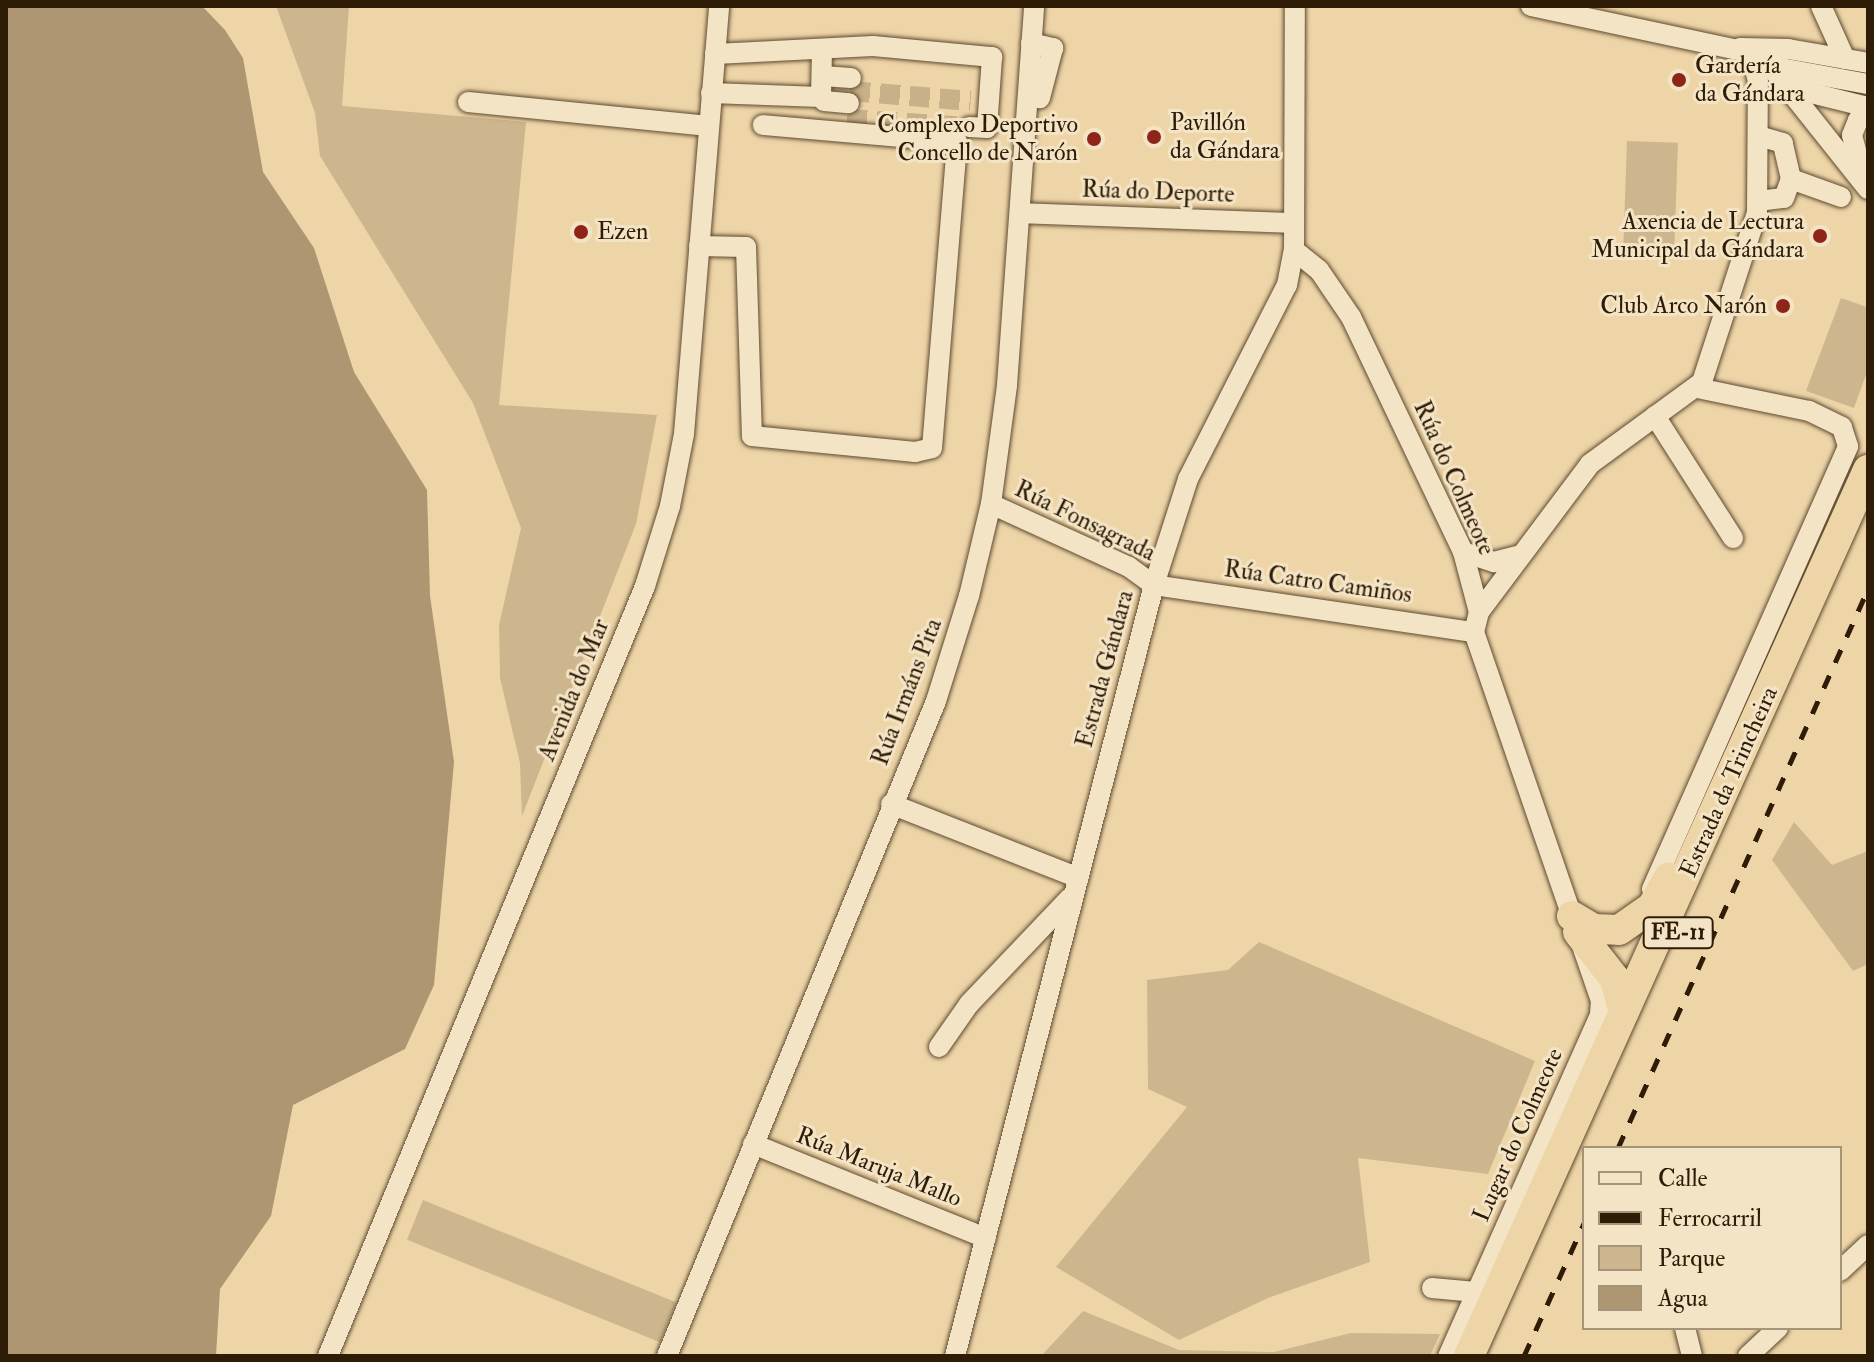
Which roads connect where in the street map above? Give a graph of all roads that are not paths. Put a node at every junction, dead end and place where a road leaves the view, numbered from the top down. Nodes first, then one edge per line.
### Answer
1 (719, 6) edge
2 (1034, 6) edge
3 (1295, 6) edge
4 (1821, 6) edge
5 (1544, 7) edge
6 (1031, 43) junction
7 (1740, 48) junction
8 (822, 49) junction
9 (715, 54) junction
10 (1845, 59) junction
11 (1868, 63) edge
12 (1770, 66) junction
13 (1785, 84) junction
14 (1868, 84) edge
15 (711, 93) junction
16 (822, 96) junction
17 (468, 102) dead end
18 (1759, 105) junction
19 (1868, 107) edge
20 (980, 108) dead end
21 (1868, 114) edge
22 (763, 125) dead end
23 (709, 126) junction
24 (1759, 136) junction
25 (1791, 179) junction
26 (1868, 186) edge
27 (1841, 197) dead end
28 (1758, 201) junction
29 (1020, 213) junction
30 (1045, 214) junction
31 (1293, 223) junction
32 (699, 246) junction
33 (1294, 250) junction
34 (1697, 388) junction
35 (1655, 416) junction
36 (1868, 470) edge
37 (991, 504) junction
38 (1868, 511) edge
39 (1733, 538) dead end
40 (1463, 552) junction
41 (1517, 556) junction
42 (1154, 585) junction
43 (1476, 622) junction
44 (1745, 747) junction
45 (891, 804) junction
46 (1076, 877) junction
47 (1070, 898) junction
48 (1641, 917) junction
49 (1575, 924) junction
50 (1624, 1012) junction
51 (939, 1047) dead end
52 (753, 1144) junction
53 (1583, 1146) edge
54 (1582, 1149) edge
55 (986, 1238) junction
56 (1868, 1245) edge
57 (1842, 1269) edge
58 (1432, 1288) dead end
59 (1476, 1292) junction
60 (1686, 1330) edge
61 (1776, 1330) edge
62 (328, 1356) edge
63 (667, 1356) edge
64 (955, 1356) edge
65 (1448, 1356) edge
66 (1469, 1356) edge
67 (1489, 1356) edge
68 (1692, 1356) edge
69 (1748, 1356) edge

1 - 9 street, Avenida do Mar
2 - 6 street, Rúa Irmáns Pita
3 - 31 street, Estrada Gándara
4 - 10 street
5 - 7 street
6 - 29 street, Rúa Irmáns Pita
6 - 30 street
7 - 10 street
7 - 12 street
7 - 18 street
8 - 9 street
8 - 16 street
8 - 20 street
9 - 15 street, Avenida do Mar
10 - 11 street
12 - 13 street
12 - 14 street
13 - 18 street
13 - 19 street
13 - 26 street
15 - 16 street
15 - 23 street, Avenida do Mar
16 - 16 street
17 - 23 street
18 - 24 street
21 - 26 street
22 - 32 street
23 - 32 street, Avenida do Mar
24 - 25 street
24 - 28 street
25 - 27 street
25 - 28 street
28 - 34 street
29 - 30 street, Rúa do Deporte
29 - 37 street, Rúa Irmáns Pita
30 - 31 street, Rúa do Deporte
31 - 33 street, Estrada Gándara
32 - 62 street, Avenida do Mar
33 - 40 street, Rúa do Colmeote
33 - 42 street, Estrada Gándara
34 - 35 street
34 - 48 street
35 - 39 street
35 - 41 street
36 - 44 highway, Estrada da Trincheira / FE-11
37 - 42 street, Rúa Fonsagrada
37 - 45 street, Rúa Irmáns Pita
38 - 53 highway, Estrada da Trincheira / FE-11
40 - 41 street
40 - 43 street, Rúa do Colmeote
41 - 43 street
42 - 43 street, Rúa Catro Camiños
42 - 46 street, Estrada Gándara
43 - 49 street, Rúa do Colmeote
44 - 48 highway
44 - 50 highway, Estrada da Trincheira / FE-11
45 - 46 street
45 - 52 street, Rúa Irmáns Pita
46 - 47 street, Estrada Gándara
47 - 51 street
47 - 55 street, Estrada Gándara
48 - 49 highway
49 - 50 highway
49 - 59 street, Lugar do Colmeote
50 - 66 highway, Estrada da Trincheira / FE-11
52 - 55 street, Rúa Maruja Mallo
52 - 63 street, Rúa Irmáns Pita
54 - 67 highway, Estrada da Trincheira / FE-11
55 - 64 street, Estrada Gándara
56 - 57 street
58 - 59 street
59 - 65 street, Lugar do Colmeote
60 - 68 street
61 - 69 street

